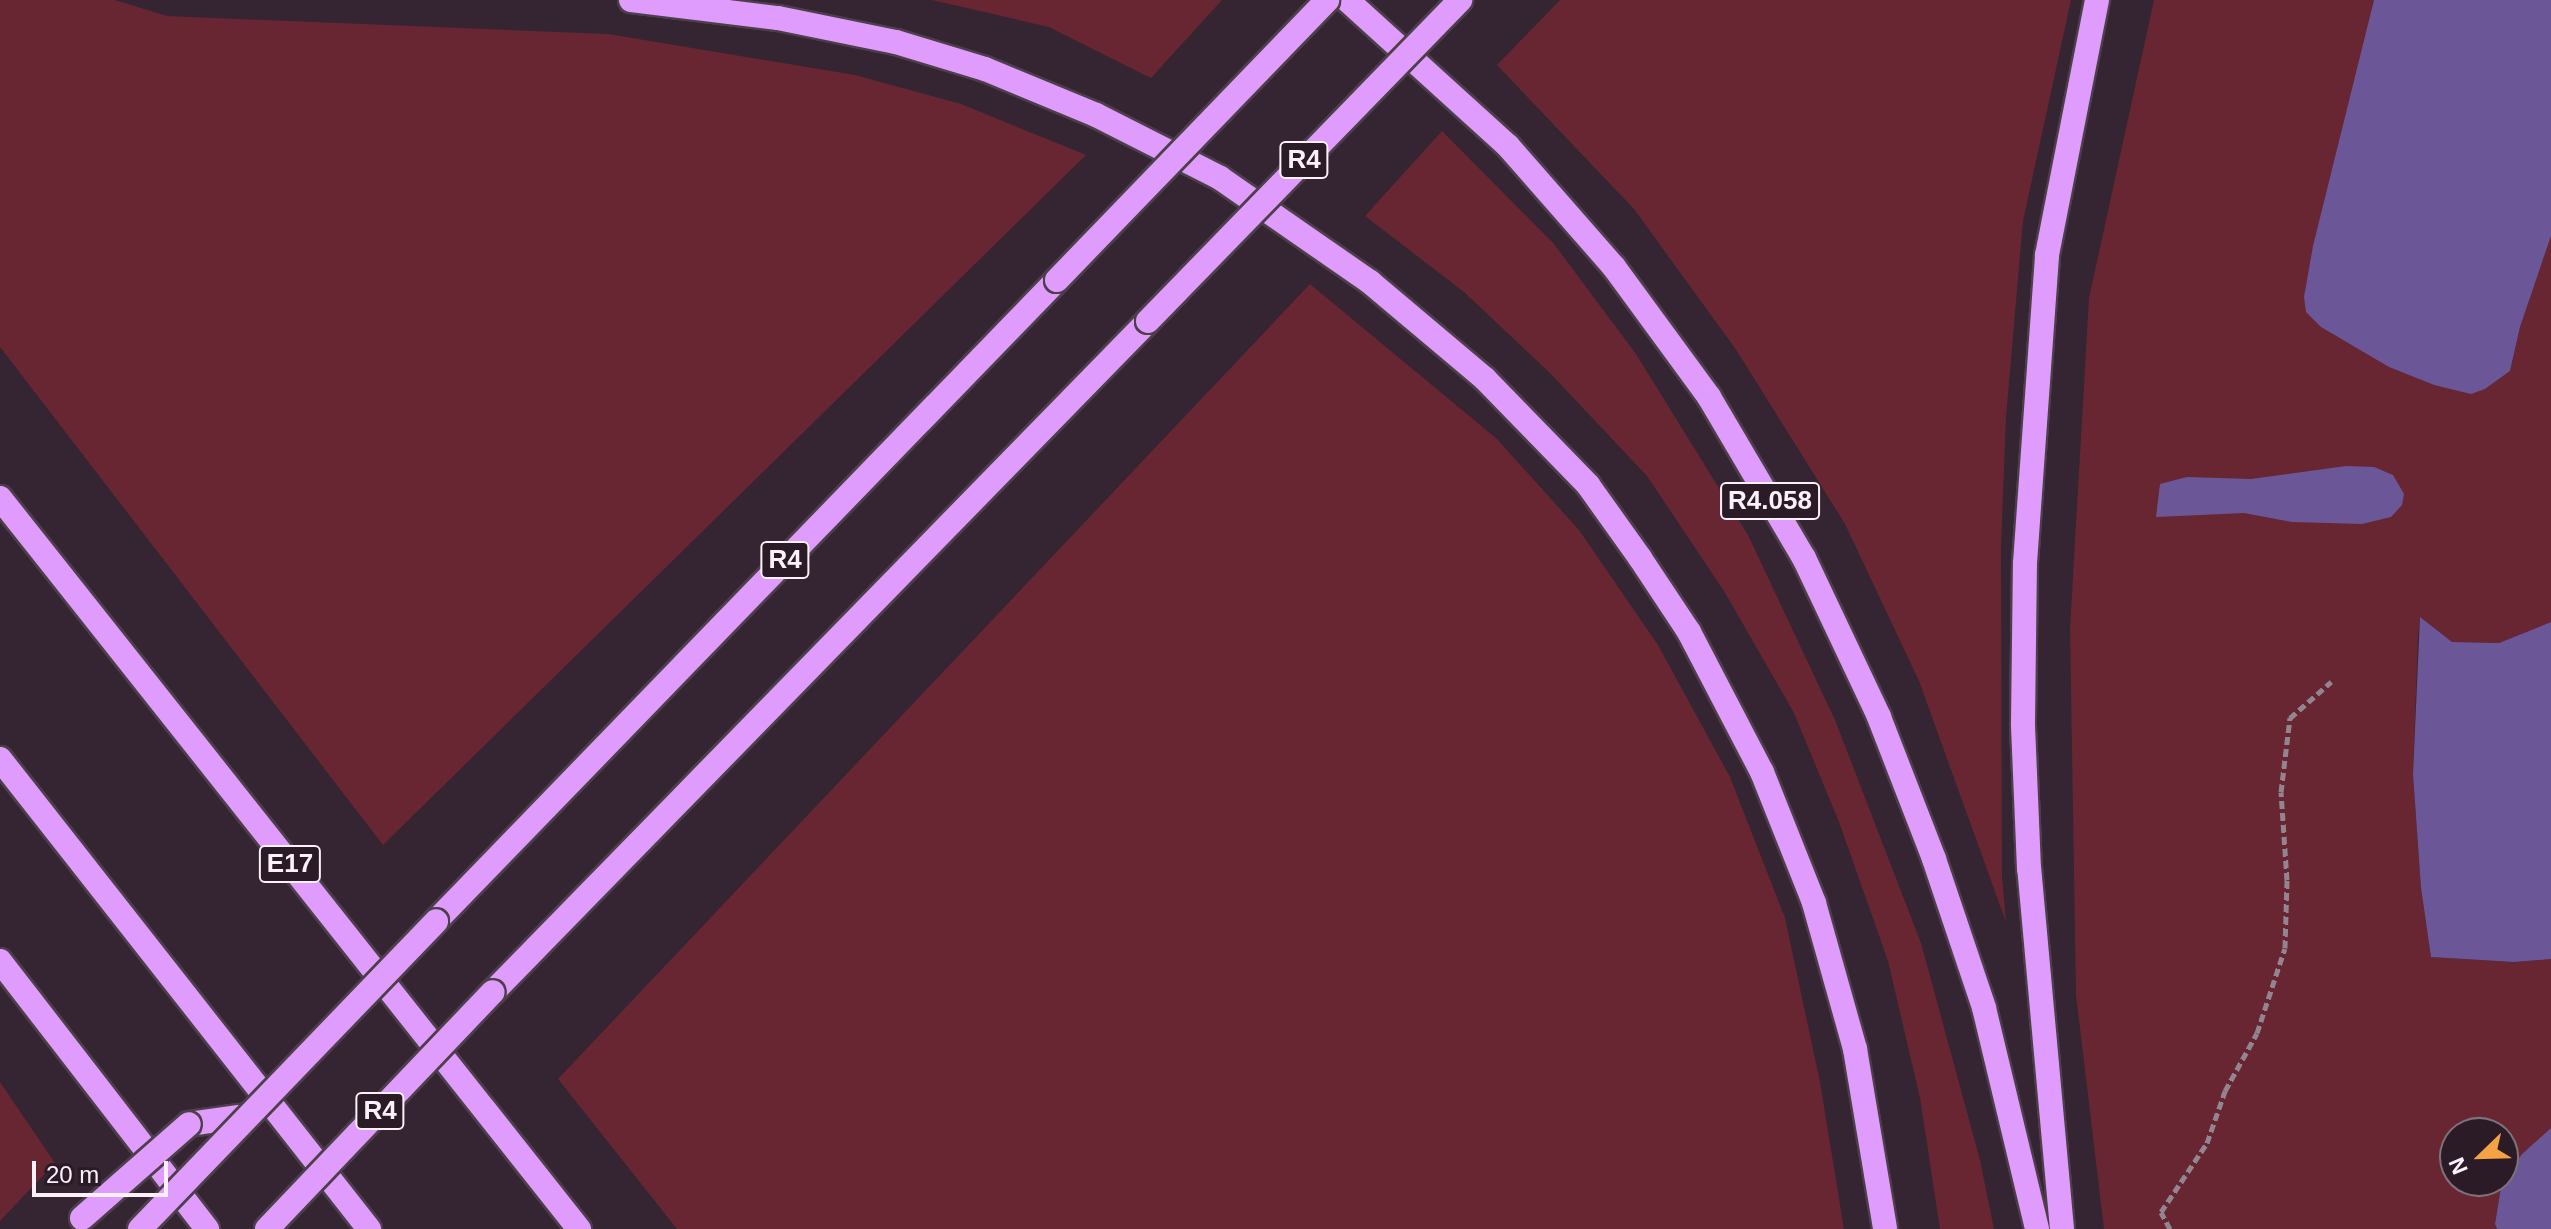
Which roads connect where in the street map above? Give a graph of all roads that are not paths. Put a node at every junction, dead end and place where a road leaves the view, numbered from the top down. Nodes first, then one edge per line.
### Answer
1 (631, 0) edge
2 (1327, 0) edge
3 (1347, 0) edge
4 (1460, 0) edge
5 (2097, 0) edge
6 (0, 498) edge
7 (0, 759) edge
8 (0, 961) edge
9 (246, 1116) junction
10 (76, 1224) edge
11 (140, 1229) edge
12 (207, 1229) edge
13 (267, 1229) edge
14 (369, 1229) edge
15 (579, 1229) edge
16 (1885, 1229) edge
17 (2037, 1229) edge
18 (2062, 1229) edge

1 - 16 highway
2 - 9 highway, R4, bridge
3 - 17 highway, R4.058
4 - 13 highway, R4, bridge
5 - 18 highway
6 - 15 highway, E17
7 - 14 highway
8 - 12 highway
9 - 10 highway, bridge
9 - 11 highway, R4, bridge

